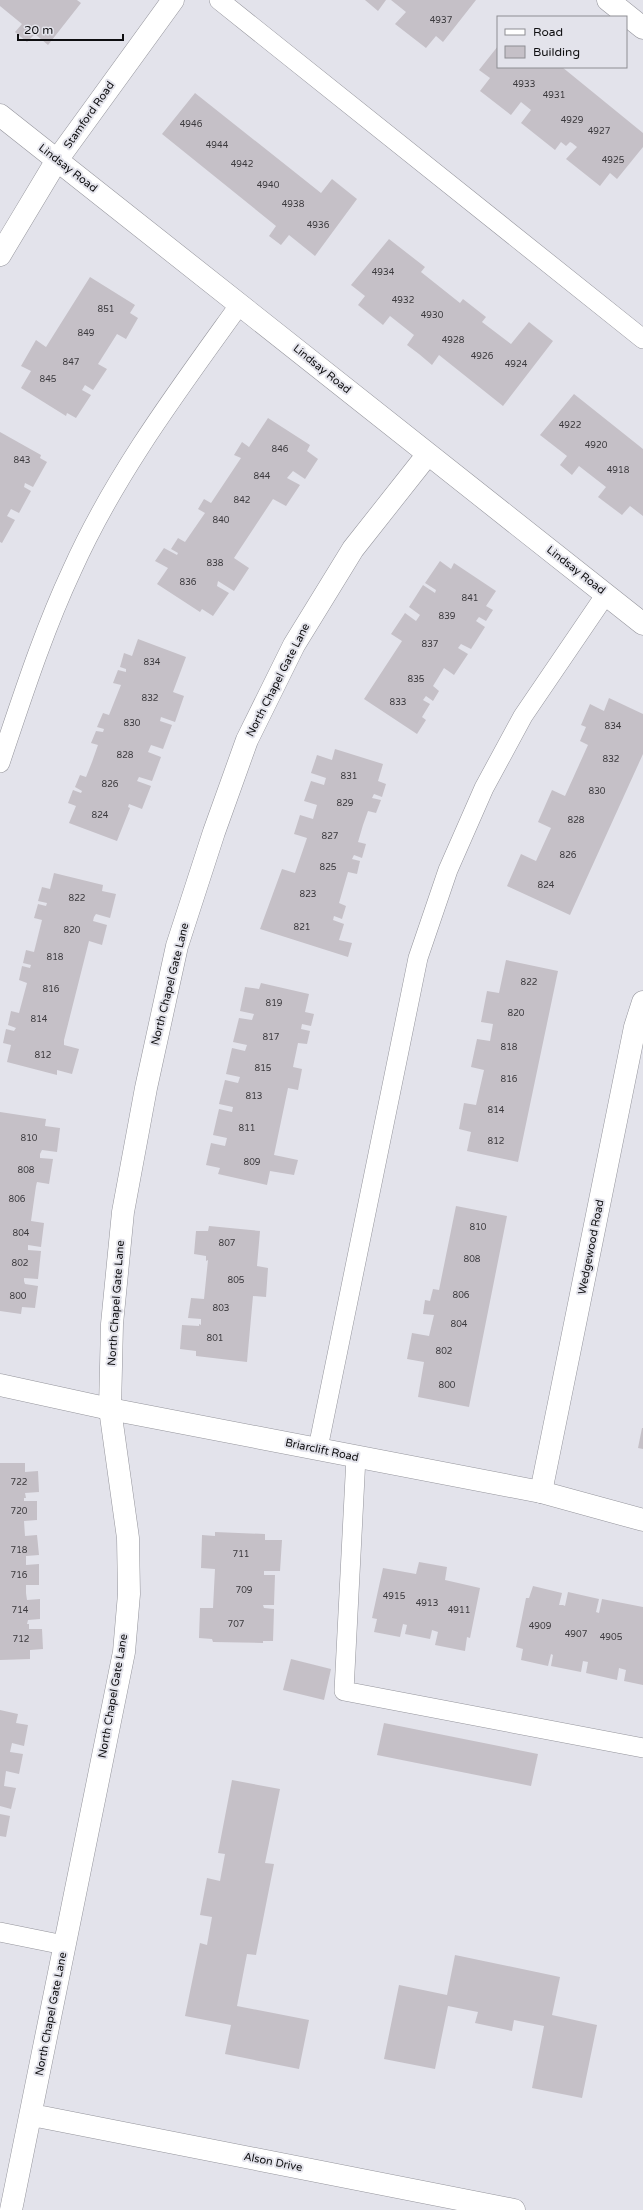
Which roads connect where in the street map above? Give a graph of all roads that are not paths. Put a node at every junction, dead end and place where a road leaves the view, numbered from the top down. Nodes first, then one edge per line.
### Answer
1 (173, 0) edge
2 (219, 0) edge
3 (608, 0) edge
4 (643, 28) edge
5 (0, 115) edge
6 (57, 160) junction
7 (0, 255) edge
8 (240, 304) junction
9 (643, 338) edge
10 (428, 454) junction
11 (606, 594) junction
12 (643, 624) edge
13 (0, 763) edge
14 (643, 1002) edge
15 (0, 1385) edge
16 (110, 1409) junction
17 (318, 1448) junction
18 (356, 1457) junction
19 (541, 1492) junction
20 (643, 1520) edge
21 (643, 1748) edge
22 (0, 1932) edge
23 (64, 1945) junction
24 (32, 2115) junction
25 (11, 2210) edge
26 (514, 2210) edge

1 - 6 street, Stamford Road
2 - 9 lane
3 - 4 street
5 - 6 street, Lindsay Road
6 - 7 street, Stamford Road
6 - 8 street, Lindsay Road
8 - 10 street, Lindsay Road
8 - 13 lane
10 - 11 street, Lindsay Road
10 - 16 street, North Chapel Gate Lane
11 - 12 street, Lindsay Road
11 - 17 lane
14 - 19 street, Wedgewood Road
15 - 16 street, Briarclift Road
16 - 17 street, Briarclift Road
16 - 23 street, North Chapel Gate Lane
17 - 18 street, Briarclift Road
18 - 19 street, Briarclift Road
18 - 21 lane
19 - 20 street, Briarclift Road
22 - 23 lane
23 - 24 street, North Chapel Gate Lane
24 - 25 street, North Chapel Gate Lane
24 - 26 street, Alson Drive

